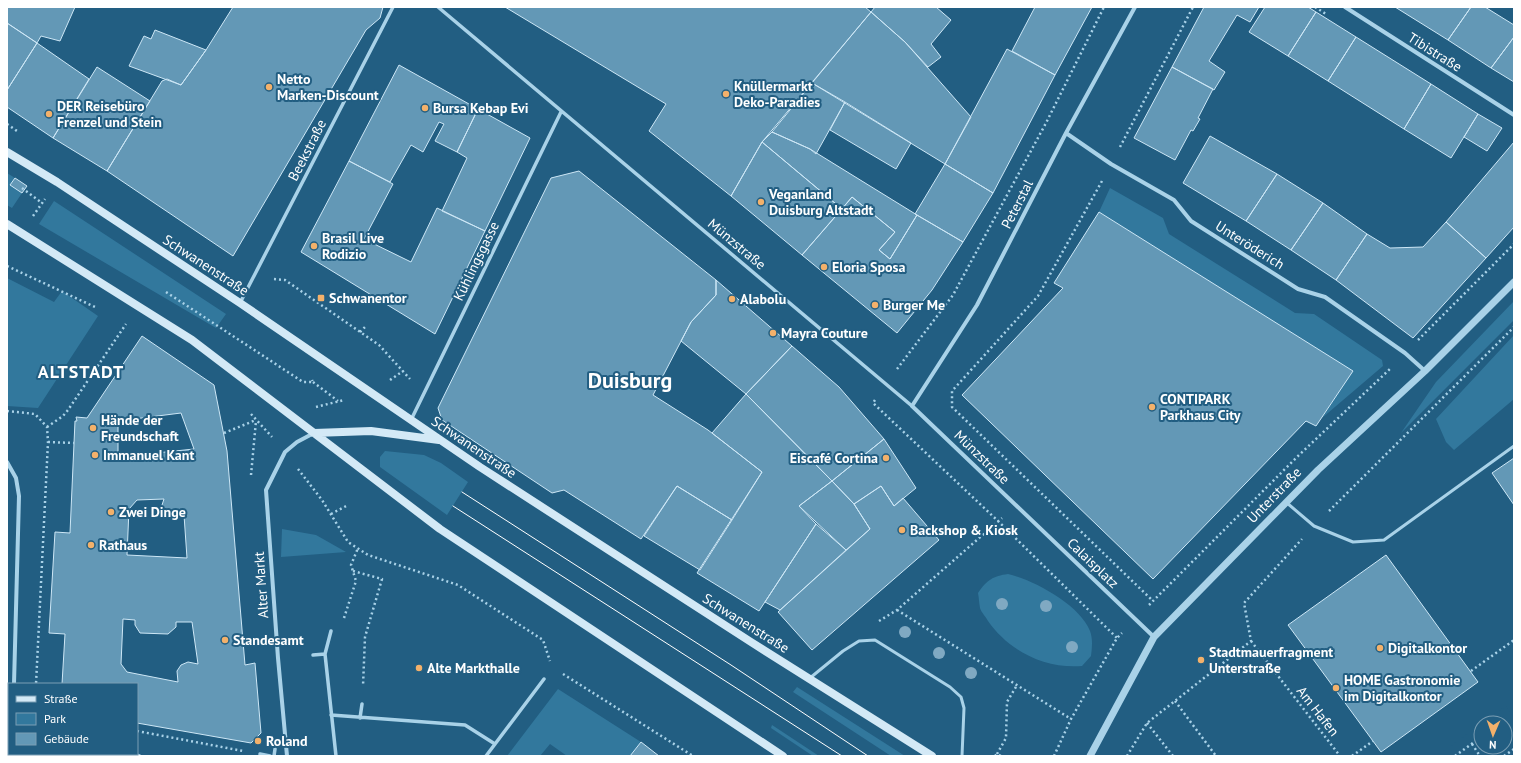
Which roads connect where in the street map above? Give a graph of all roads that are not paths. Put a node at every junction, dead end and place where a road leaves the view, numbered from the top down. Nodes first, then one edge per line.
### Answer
1 (393, 7) edge
2 (438, 7) edge
3 (1135, 7) edge
4 (1345, 7) edge
5 (561, 112) junction
6 (1514, 115) edge
7 (1066, 133) junction
8 (7, 152) edge
9 (7, 224) edge
10 (1514, 282) edge
11 (240, 303) junction
12 (1425, 371) junction
13 (912, 406) junction
14 (411, 420) junction
15 (314, 433) junction
16 (440, 440) junction
17 (1514, 446) edge
18 (7, 462) edge
19 (1286, 502) junction
20 (1016, 505) joint
21 (331, 631) dead end
22 (1154, 637) junction
23 (325, 654) junction
24 (313, 655) dead end
25 (544, 679) dead end
26 (810, 679) junction
27 (14, 683) edge
28 (362, 704) dead end
29 (331, 715) junction
30 (360, 718) junction
31 (494, 744) junction
32 (275, 749) dead end
33 (260, 754) road end
34 (270, 756) edge
35 (274, 756) edge
36 (287, 756) edge
37 (336, 756) edge
38 (486, 756) edge
39 (783, 756) edge
40 (932, 756) edge
41 (962, 756) edge
42 (1090, 756) edge

1 - 11 street, Beekstraße
2 - 5 street, Münzstraße
3 - 7 street, Peterstal
4 - 6 street, Tibistraße
5 - 13 street, Münzstraße
5 - 14 street, Kühlingsgasse
7 - 12 street, Unteröderich
7 - 13 street, Peterstal
8 - 11 main road, Schwanenstraße
9 - 15 main road
10 - 12 street, Unterstraße
11 - 14 main road, Schwanenstraße
12 - 19 street, Unterstraße
13 - 20 street, Münzstraße
14 - 16 main road, Schwanenstraße
15 - 16 main road
15 - 36 street, Alter Markt
15 - 39 main road
16 - 26 main road, Schwanenstraße
17 - 19 lane
18 - 27 street
19 - 22 street, Unterstraße
20 - 22 street, Calaisplatz
21 - 23 street
22 - 42 street, Unterstraße
23 - 24 street
23 - 29 street
25 - 31 street
26 - 40 main road, Schwanenstraße
26 - 41 lane
28 - 30 street
29 - 30 street
29 - 37 street
30 - 31 street
31 - 38 street
32 - 35 street
33 - 34 street

